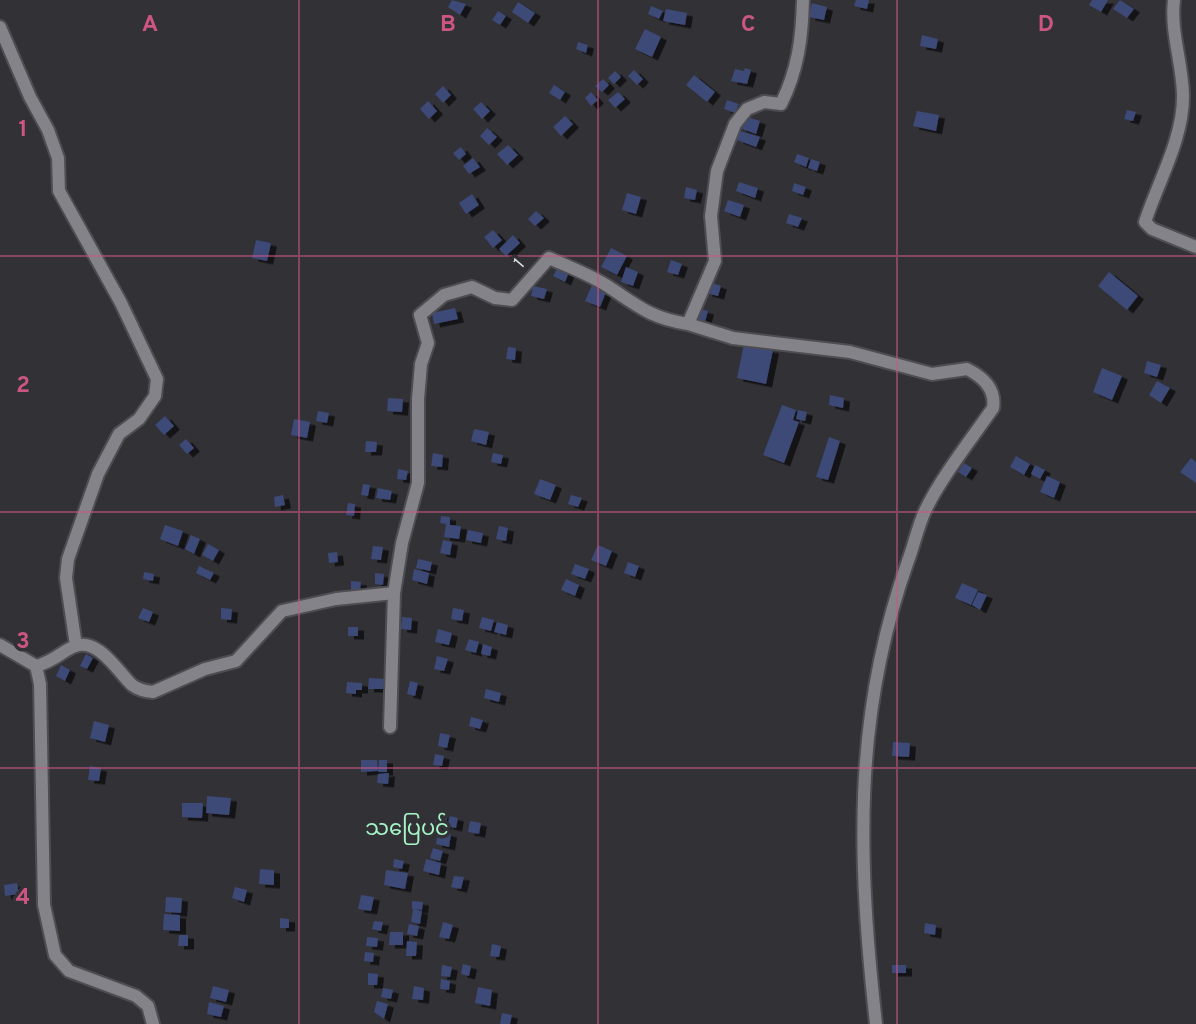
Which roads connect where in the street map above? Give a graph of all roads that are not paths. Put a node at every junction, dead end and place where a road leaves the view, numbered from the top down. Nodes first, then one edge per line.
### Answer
1 (803, 0) edge
2 (1174, 0) edge
3 (0, 27) edge
4 (1196, 247) edge
5 (688, 324) junction
6 (394, 593) junction
7 (0, 645) edge
8 (76, 646) junction
9 (36, 666) junction
10 (390, 727) dead end
11 (153, 1024) edge
12 (876, 1024) edge

1 - 5 street
2 - 4 street
3 - 8 street
5 - 6 street, 1
5 - 12 street
6 - 8 street
6 - 10 street, 1
7 - 9 street
8 - 9 street
9 - 11 street

